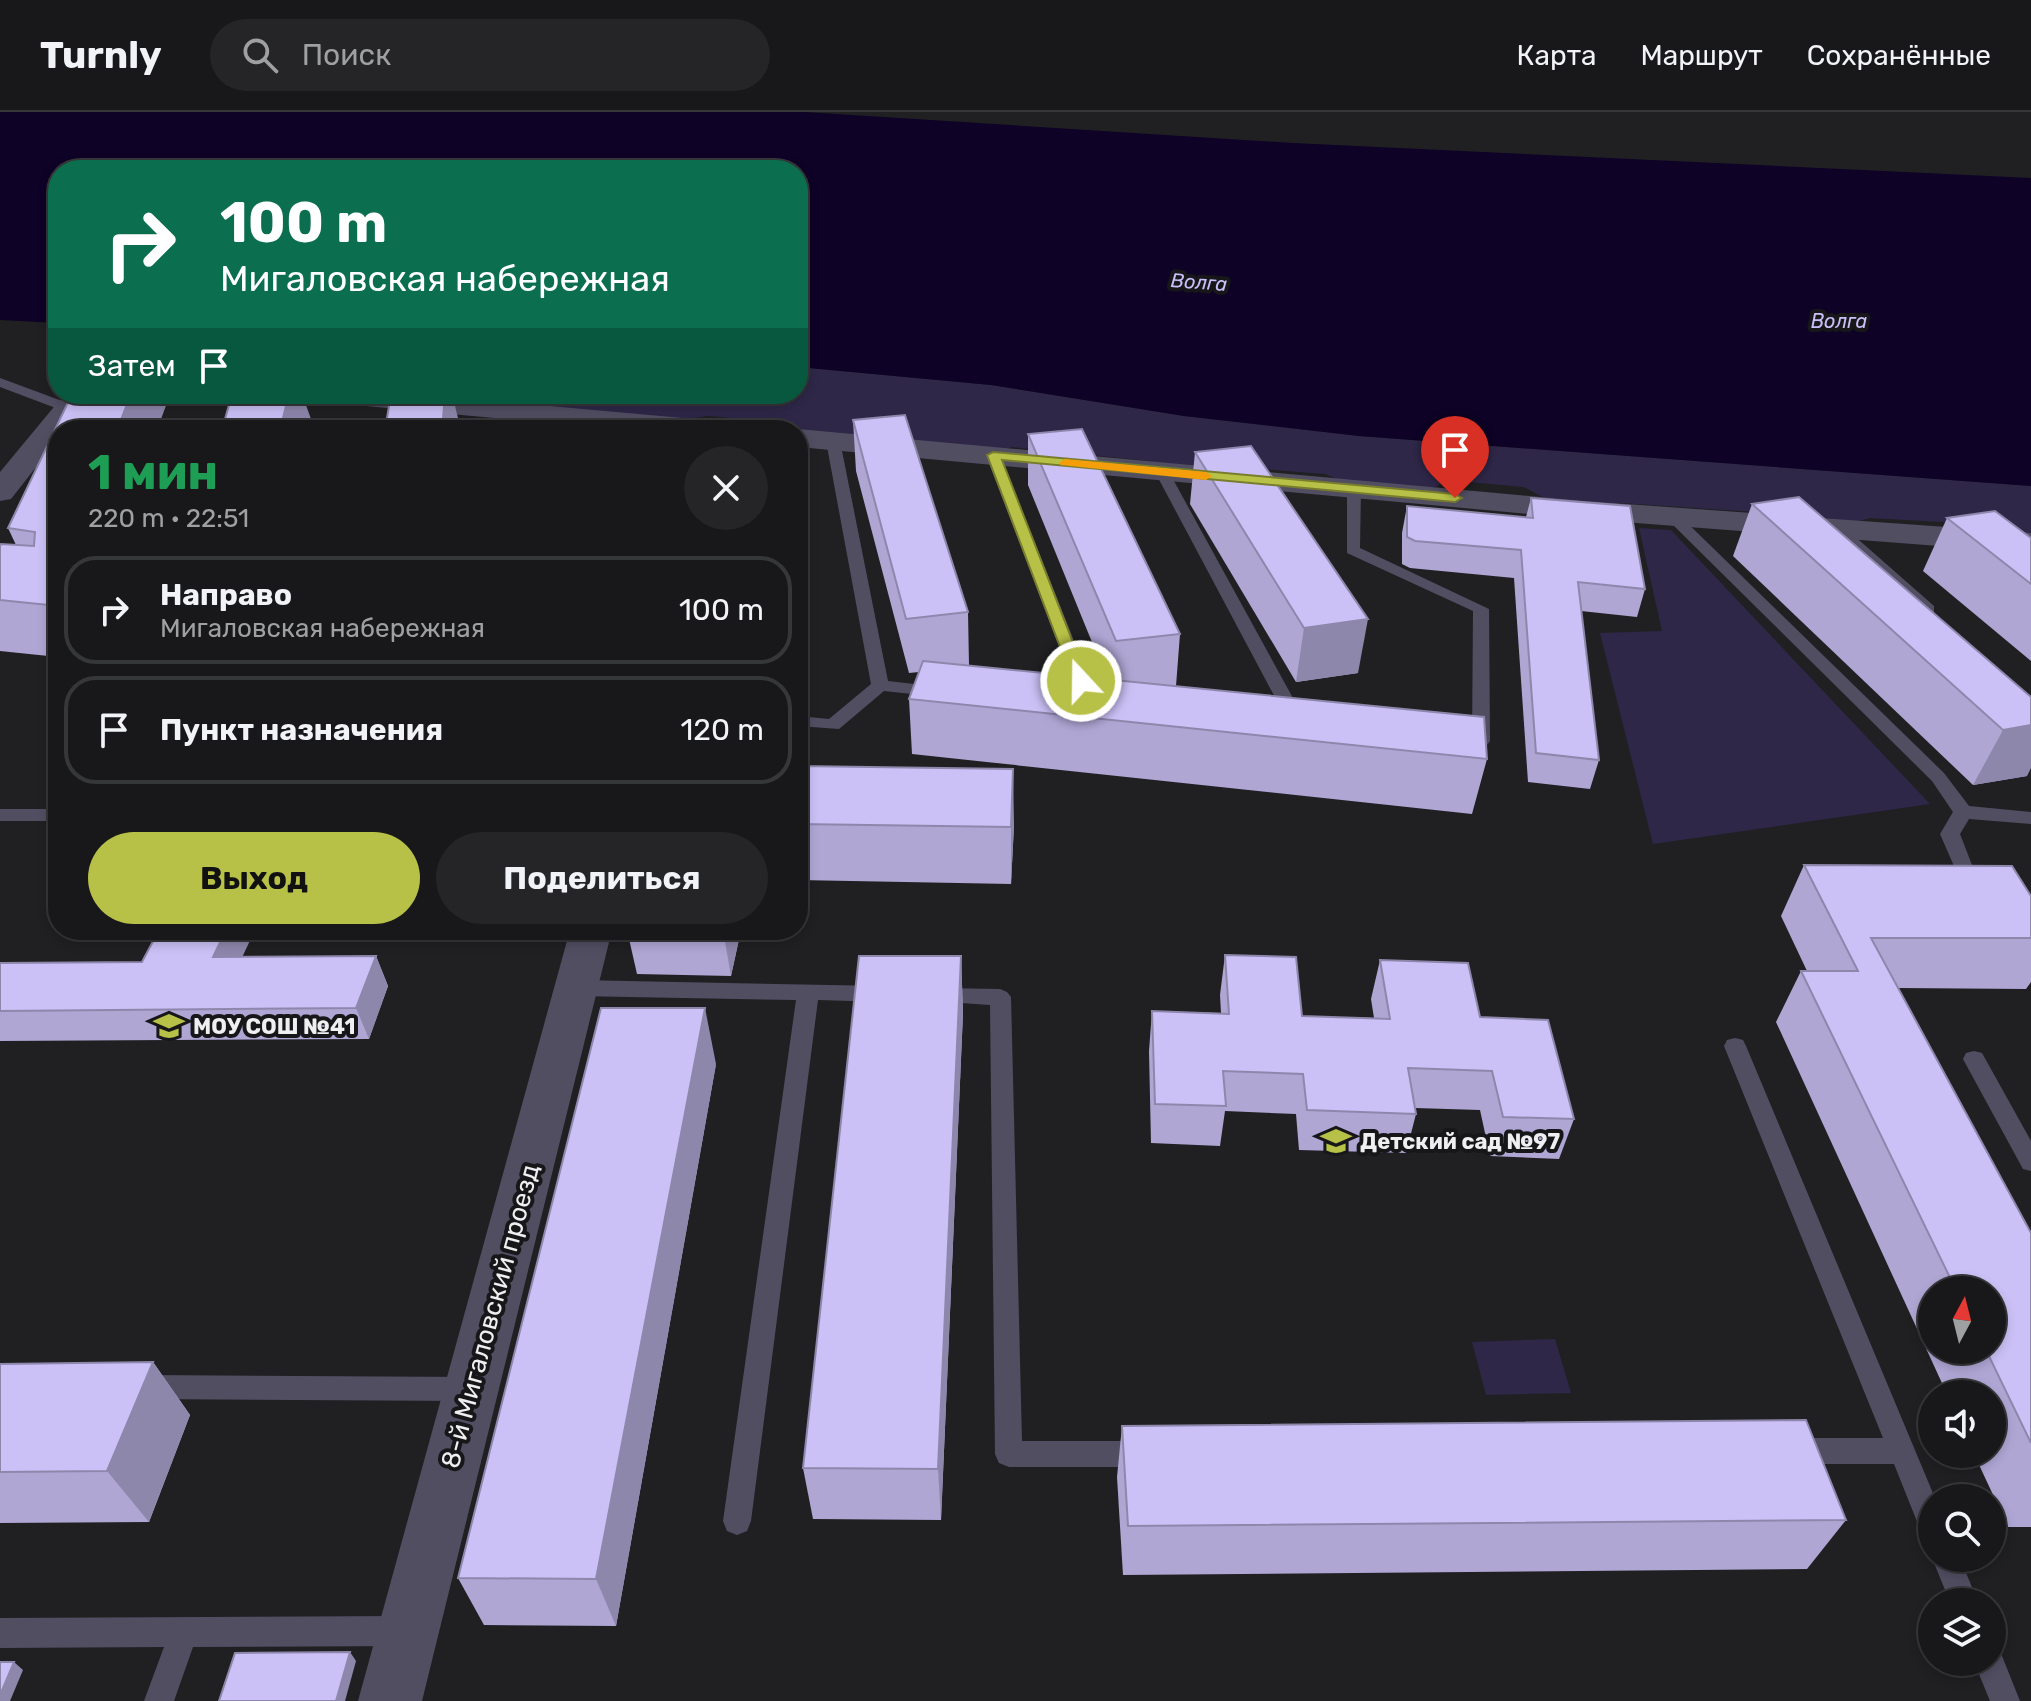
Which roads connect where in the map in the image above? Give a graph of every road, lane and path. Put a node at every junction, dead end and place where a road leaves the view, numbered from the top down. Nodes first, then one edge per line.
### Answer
1 (0, 382) edge
2 (48, 399) edge
3 (376, 404) edge
4 (532, 420) edge
5 (48, 438) edge
6 (808, 439) edge
7 (833, 441) junction
8 (993, 455) junction
9 (1162, 472) junction
10 (1354, 489) junction
11 (0, 492) edge
12 (1672, 516) junction
13 (1838, 529) junction
14 (2031, 543) edge
15 (1940, 620) edge
16 (880, 685) junction
17 (956, 694) edge
18 (1091, 709) edge
19 (808, 722) edge
20 (1302, 731) edge
21 (1466, 748) edge
22 (1963, 812) junction
23 (0, 815) edge
24 (48, 815) edge
25 (2031, 818) edge
26 (1995, 894) edge
27 (588, 940) edge
28 (576, 988) junction
29 (808, 993) junction
30 (1735, 1046) dead end
31 (1974, 1059) dead end
32 (2031, 1162) edge
33 (126, 1387) edge
34 (471, 1389) junction
35 (1767, 1451) edge
36 (1902, 1451) junction
37 (1167, 1454) edge
38 (1918, 1490) edge
39 (737, 1521) dead end
40 (408, 1631) junction
41 (184, 1632) junction
42 (0, 1633) edge
43 (1995, 1676) edge
44 (159, 1701) edge
45 (390, 1701) edge
46 (2005, 1701) edge

1 - 2 lane
3 - 4 street
5 - 11 street
6 - 7 street
7 - 8 street
7 - 16 lane
8 - 9 street
8 - 18 lane
9 - 10 street
9 - 20 lane
10 - 12 street
10 - 21 lane
12 - 13 street
12 - 22 lane
13 - 14 street
13 - 15 lane
16 - 17 lane
16 - 19 lane
22 - 25 lane
22 - 26 lane
23 - 24 lane
27 - 28 street, 8-й Мигаловский проезд
28 - 29 lane
28 - 34 street, 8-й Мигаловский проезд
29 - 37 lane
29 - 39 lane
30 - 36 lane
31 - 32 lane
33 - 34 lane
34 - 40 street, 8-й Мигаловский проезд
35 - 36 lane
36 - 38 lane
40 - 41 lane
40 - 45 street, 8-й Мигаловский проезд
41 - 42 lane
41 - 44 lane
43 - 46 lane

